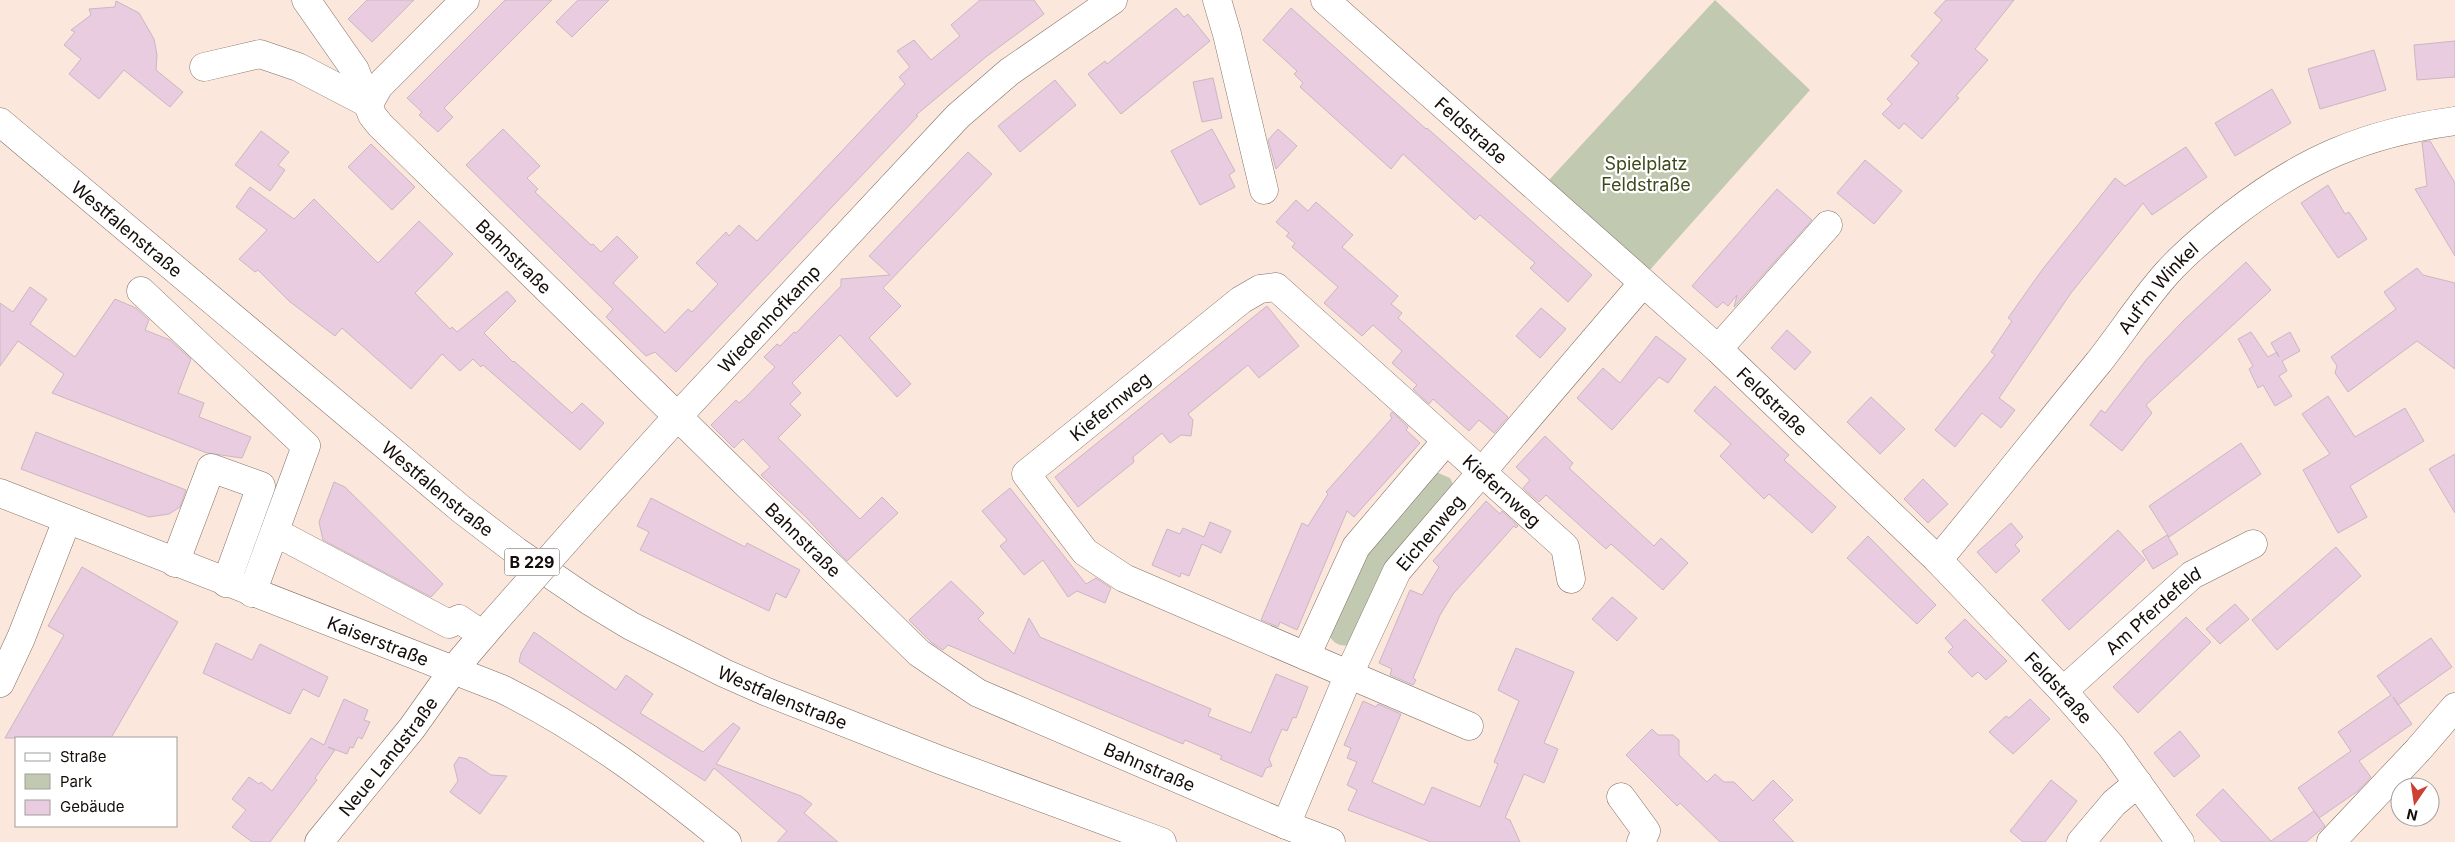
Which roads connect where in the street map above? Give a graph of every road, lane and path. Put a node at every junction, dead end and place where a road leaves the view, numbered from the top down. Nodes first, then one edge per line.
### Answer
1 (306, 0) edge
2 (465, 0) edge
3 (1113, 0) edge
4 (1217, 0) edge
5 (1325, 0) edge
6 (204, 68) dead end
7 (369, 104) junction
8 (2455, 121) edge
9 (0, 122) edge
10 (1264, 190) dead end
11 (1828, 225) dead end
12 (1643, 283) junction
13 (141, 291) dead end
14 (1718, 349) junction
15 (677, 417) junction
16 (1446, 441) junction
17 (1482, 473) junction
18 (3, 502) edge
19 (67, 520) junction
20 (275, 532) junction
21 (2253, 544) dead end
22 (1938, 560) junction
23 (175, 563) junction
24 (1571, 580) dead end
25 (226, 583) junction
26 (252, 593) junction
27 (488, 628) junction
28 (1306, 656) junction
29 (454, 669) junction
30 (1349, 674) junction
31 (0, 683) edge
32 (2063, 691) junction
33 (2455, 706) edge
34 (1469, 726) dead end
35 (2138, 783) junction
36 (1621, 797) dead end
37 (1286, 825) junction
38 (319, 842) edge
39 (727, 842) edge
40 (1162, 842) edge
41 (1331, 842) edge
42 (1641, 842) edge
43 (2080, 842) edge
44 (2180, 842) edge
45 (2330, 842) edge

1 - 7 street, Bahnstraße
2 - 7 street
3 - 15 street, Wiedenhofkamp
4 - 10 street
5 - 12 street, Feldstraße
6 - 7 street
7 - 15 street, Bahnstraße
8 - 22 street, Auf'm Winkel
9 - 40 street, Westfalenstraße / B 229
11 - 14 street
12 - 14 street, Feldstraße
12 - 17 street, Eichenweg
13 - 20 street
14 - 22 street, Feldstraße
15 - 27 street, Wiedenhofkamp, bridge
15 - 37 street, Bahnstraße
16 - 17 street, Kiefernweg
16 - 28 street
16 - 28 street, Kiefernweg
17 - 24 street, Kiefernweg
17 - 30 street, Eichenweg
18 - 19 street, Kaiserstraße
19 - 23 street, Kaiserstraße
19 - 31 street
20 - 26 street
20 - 27 street
21 - 32 street, Am Pferdefeld
22 - 32 street, Feldstraße
23 - 25 street, Kaiserstraße
23 - 25 street
25 - 26 street, Kaiserstraße
26 - 29 street, Kaiserstraße
27 - 29 street, Wiedenhofkamp
28 - 30 street, Kiefernweg
29 - 38 street, Neue Landstraße
29 - 39 street, Kaiserstraße
30 - 34 street, Kiefernweg
30 - 37 street, Eichenweg
32 - 35 street, Feldstraße
33 - 45 street
35 - 43 street
35 - 44 street, Feldstraße
36 - 42 street
37 - 41 street, Bahnstraße

